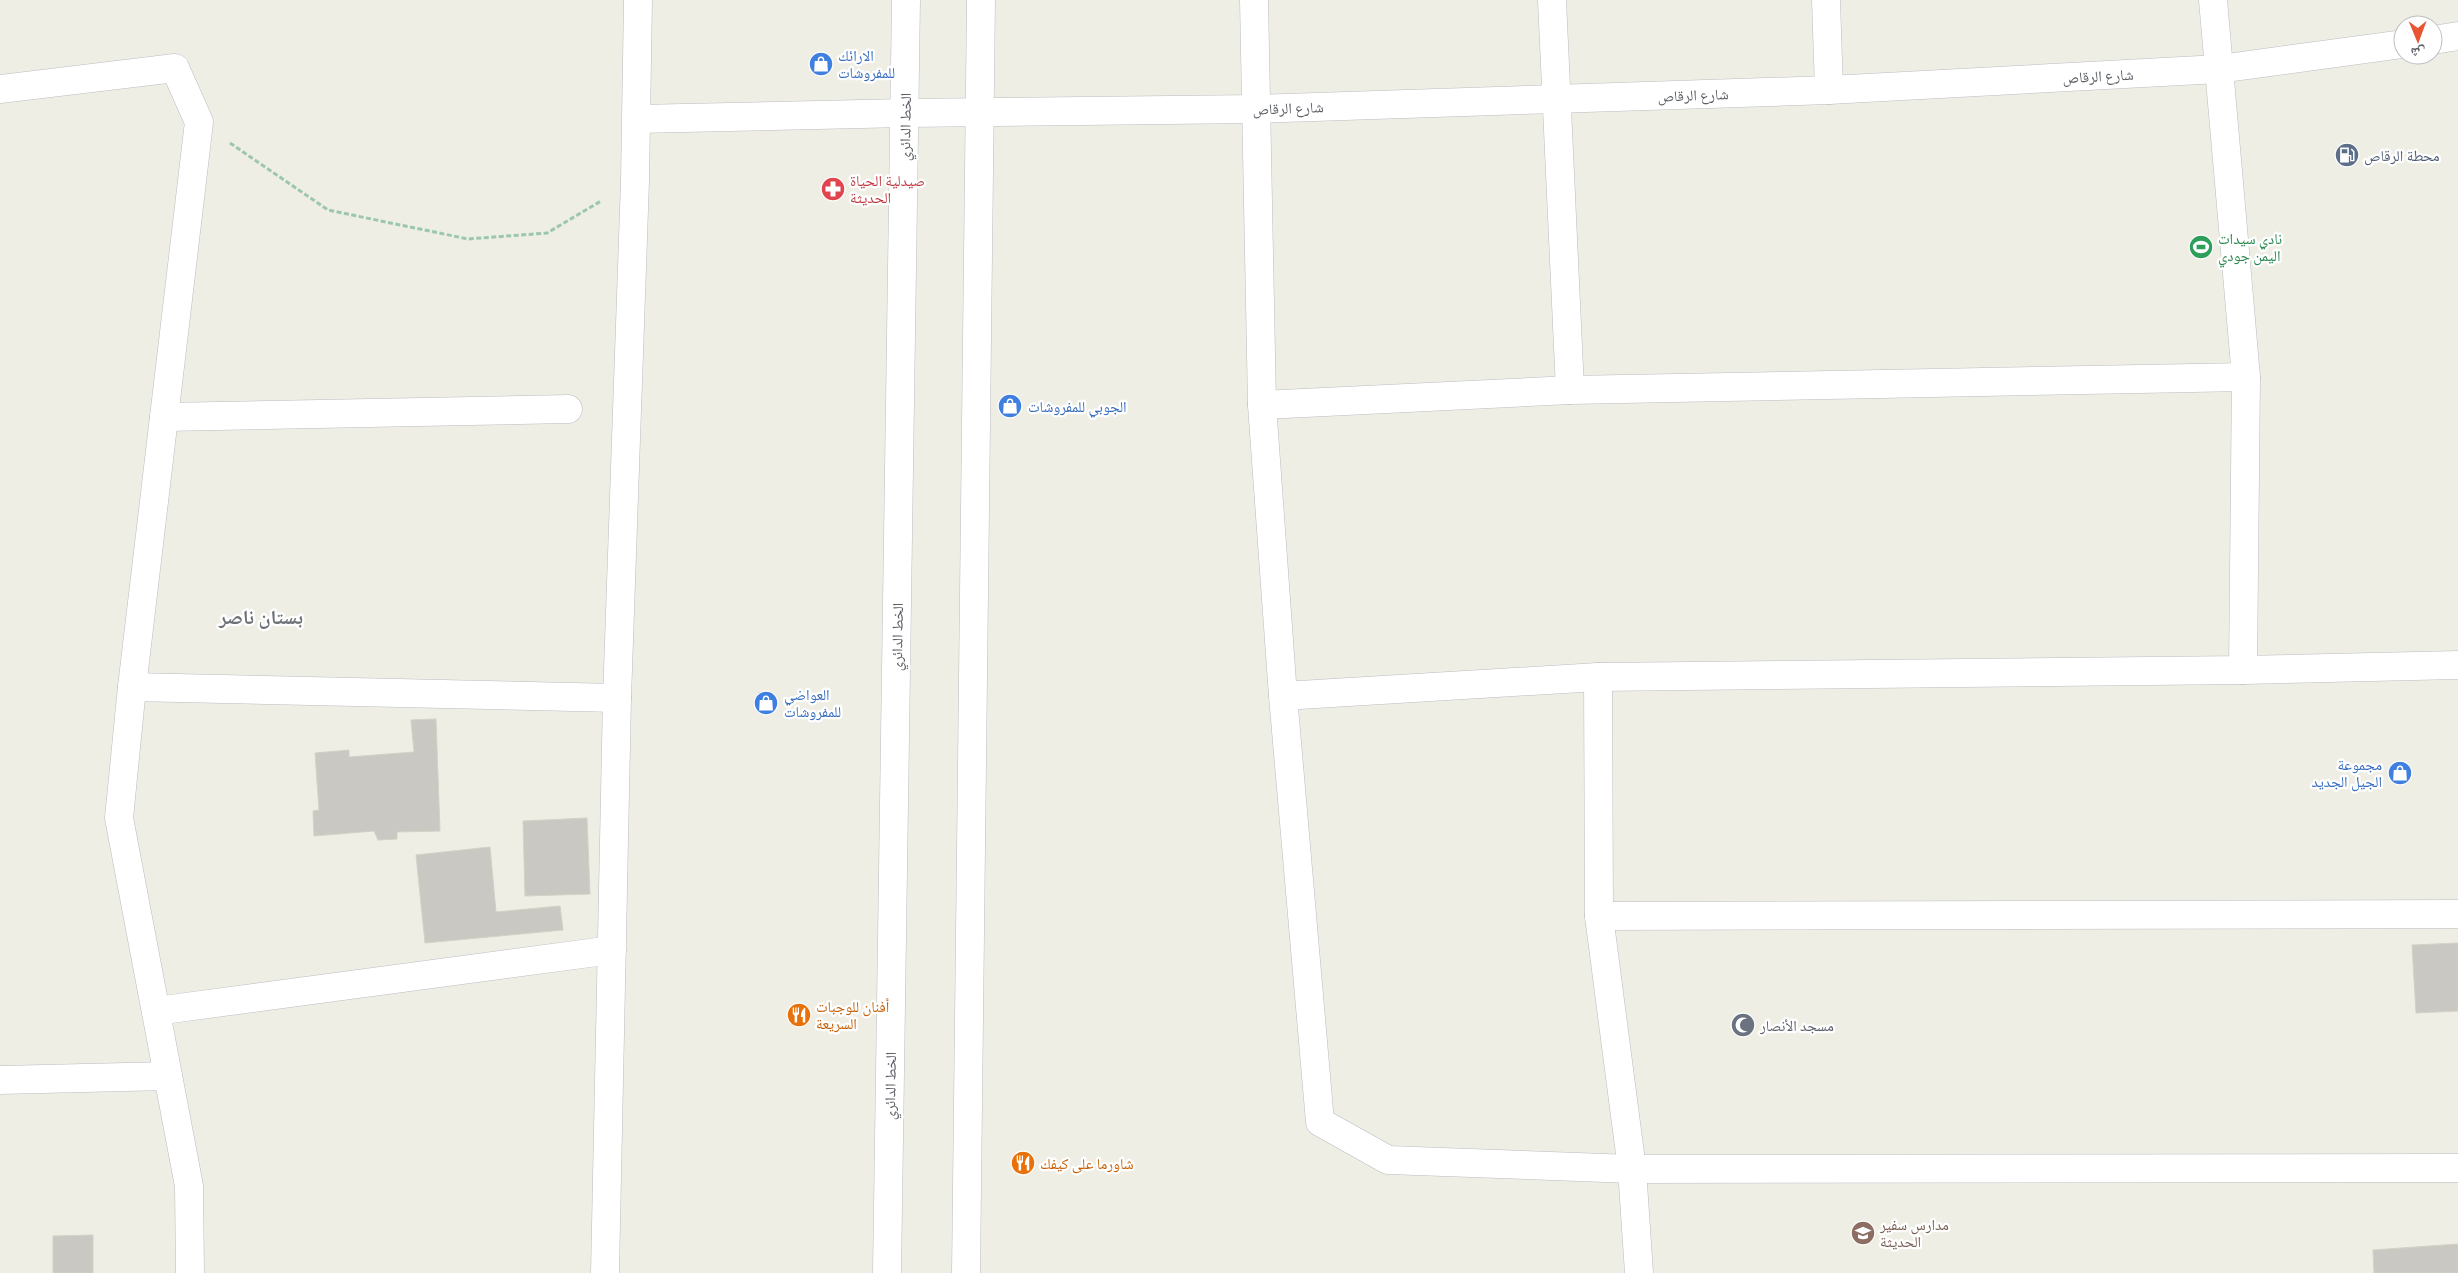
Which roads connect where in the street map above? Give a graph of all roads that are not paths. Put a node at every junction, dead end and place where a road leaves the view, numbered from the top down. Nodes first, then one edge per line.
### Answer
1 (638, 0) edge
2 (906, 0) edge
3 (981, 0) edge
4 (1254, 0) edge
5 (1552, 0) edge
6 (1826, 0) edge
7 (2213, 0) edge
8 (2458, 36) edge
9 (2443, 38) edge
10 (2393, 45) edge
11 (2219, 70) junction
12 (0, 89) edge
13 (1829, 90) junction
14 (1555, 99) junction
15 (1255, 109) junction
16 (905, 113) junction
17 (981, 113) junction
18 (637, 119) junction
19 (2246, 377) junction
20 (1570, 390) junction
21 (1262, 405) junction
22 (568, 409) dead end
23 (164, 417) junction
24 (2458, 666) edge
25 (2243, 670) junction
26 (1598, 677) junction
27 (132, 687) junction
28 (1283, 696) junction
29 (617, 698) junction
30 (2458, 914) edge
31 (1599, 916) junction
32 (612, 950) junction
33 (156, 1011) junction
34 (168, 1076) junction
35 (0, 1080) edge
36 (2458, 1168) edge
37 (1632, 1169) junction
38 (190, 1273) edge
39 (605, 1273) edge
40 (887, 1273) edge
41 (966, 1273) edge
42 (1639, 1273) edge

1 - 18 street
2 - 16 street, الخط الدائري
3 - 17 street
4 - 15 street
5 - 14 street
6 - 13 street
7 - 11 street
8 - 9 street
10 - 11 street, شارع الرقاص
11 - 13 street, شارع الرقاص
11 - 19 street
12 - 23 street
13 - 14 street, شارع الرقاص
14 - 15 street, شارع الرقاص
14 - 20 street
15 - 17 street, شارع الرقاص
15 - 21 street
16 - 17 street, شارع الرقاص
16 - 18 street, شارع الرقاص
16 - 40 street, الخط الدائري
17 - 41 street
18 - 29 street
19 - 20 street
19 - 25 street
20 - 21 street
21 - 28 street
22 - 23 street
23 - 27 street
24 - 25 street
25 - 26 street
26 - 28 street
26 - 31 street
27 - 29 street
27 - 33 street
28 - 37 street
29 - 32 street
30 - 31 street
31 - 37 street
32 - 33 street
32 - 39 street
33 - 34 street
34 - 35 street
34 - 38 street
36 - 37 street
37 - 42 street

